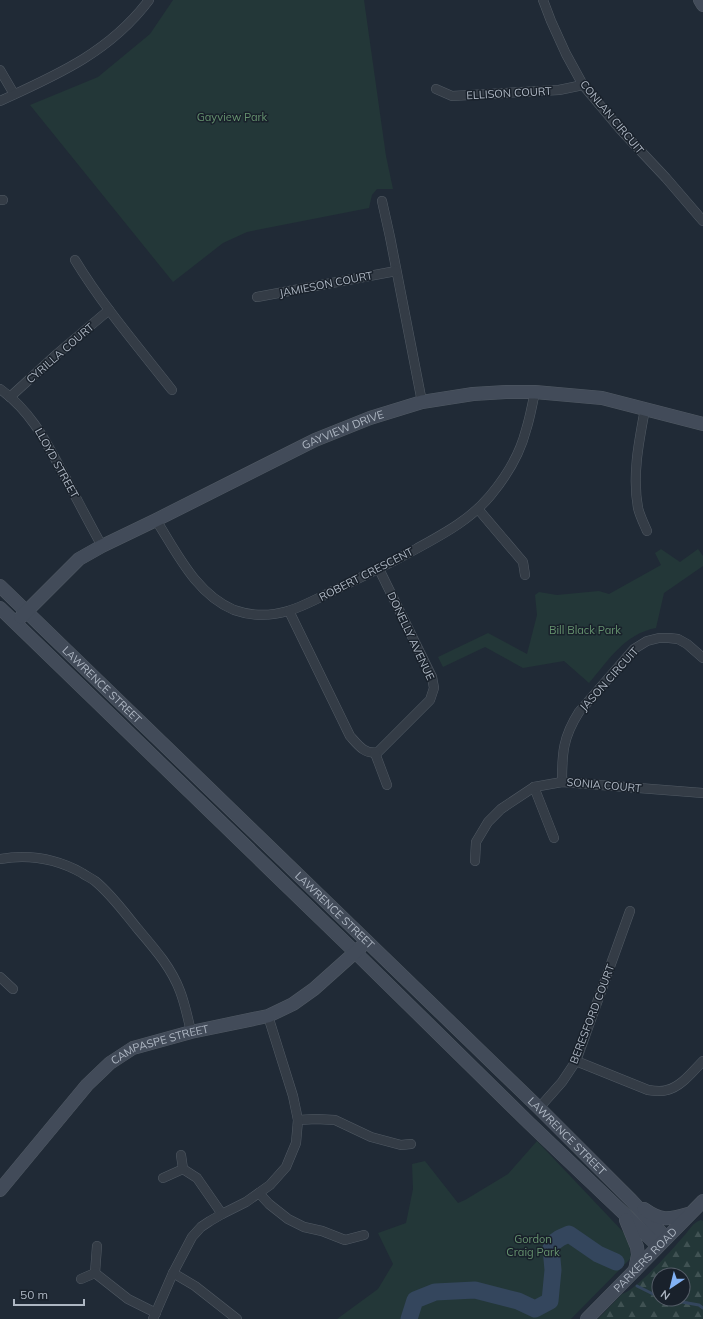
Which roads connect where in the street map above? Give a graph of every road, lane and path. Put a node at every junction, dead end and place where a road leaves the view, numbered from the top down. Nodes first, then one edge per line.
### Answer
1 (149, 0) edge
2 (543, 0) edge
3 (700, 0) edge
4 (703, 5) edge
5 (0, 70) edge
6 (583, 85) junction
7 (436, 89) dead end
8 (14, 94) junction
9 (0, 101) edge
10 (382, 202) dead end
11 (703, 221) edge
12 (75, 260) dead end
13 (396, 271) junction
14 (257, 297) dead end
15 (109, 310) junction
16 (0, 389) edge
17 (172, 390) dead end
18 (535, 392) junction
19 (10, 397) junction
20 (422, 402) junction
21 (645, 409) junction
22 (703, 424) edge
23 (478, 509) junction
24 (156, 520) junction
25 (647, 531) dead end
26 (102, 546) junction
27 (379, 569) junction
28 (525, 576) dead end
29 (0, 586) edge
30 (0, 608) edge
31 (26, 611) junction
32 (289, 611) junction
33 (16, 622) junction
34 (703, 658) edge
35 (375, 753) junction
36 (562, 782) junction
37 (387, 785) dead end
38 (534, 786) junction
39 (703, 793) edge
40 (554, 838) dead end
41 (0, 859) edge
42 (475, 860) dead end
43 (630, 911) dead end
44 (367, 942) junction
45 (355, 952) junction
46 (0, 976) edge
47 (13, 989) dead end
48 (268, 1016) junction
49 (192, 1032) junction
50 (576, 1061) junction
51 (703, 1061) edge
52 (539, 1108) junction
53 (298, 1120) junction
54 (529, 1123) junction
55 (411, 1144) dead end
56 (180, 1155) dead end
57 (183, 1169) junction
58 (163, 1178) dead end
59 (0, 1190) edge
60 (259, 1193) junction
61 (631, 1200) junction
62 (703, 1201) edge
63 (621, 1211) junction
64 (222, 1214) junction
65 (690, 1214) junction
66 (364, 1235) dead end
67 (662, 1242) junction
68 (97, 1246) dead end
69 (635, 1270) junction
70 (95, 1273) junction
71 (173, 1273) junction
72 (81, 1279) dead end
73 (154, 1316) edge
74 (237, 1319) edge
75 (587, 1319) edge

1 - 8 street
2 - 6 street, CONLAN CIRCUIT
3 - 4 main road
5 - 8 street
6 - 7 street, ELLISON COURT
6 - 11 street, CONLAN CIRCUIT
8 - 9 street
10 - 13 street
12 - 15 street
13 - 14 street, JAMIESON COURT
13 - 20 street
15 - 17 street
15 - 19 street, CYRILLA COURT
16 - 19 street, LLOYD STREET
18 - 20 main road, GAYVIEW DRIVE
18 - 21 main road, GAYVIEW DRIVE
18 - 23 street, ROBERT CRESCENT
19 - 26 street, LLOYD STREET
20 - 24 main road, GAYVIEW DRIVE
21 - 22 main road, GAYVIEW DRIVE
21 - 25 street
23 - 27 street, ROBERT CRESCENT
23 - 28 street
24 - 26 main road, GAYVIEW DRIVE
24 - 32 street, ROBERT CRESCENT
26 - 31 main road, GAYVIEW DRIVE
27 - 32 street, ROBERT CRESCENT
27 - 35 street, DONELLY AVENUE
29 - 31 main road, LAWRENCE STREET
30 - 33 main road, LAWRENCE STREET
31 - 33 main road, GAYVIEW DRIVE
31 - 44 main road, LAWRENCE STREET
32 - 35 street
33 - 45 main road, LAWRENCE STREET
34 - 36 street, JASON CIRCUIT
35 - 37 street
36 - 38 street, SONIA COURT
36 - 39 street, SONIA COURT
38 - 40 street
38 - 42 street, SONIA COURT
41 - 49 street
43 - 50 street, BERESFORD COURT
44 - 45 main road, CAMPASPE STREET
44 - 52 main road, LAWRENCE STREET
45 - 48 main road, CAMPASPE STREET
45 - 54 main road, LAWRENCE STREET
46 - 47 street
48 - 49 main road, CAMPASPE STREET
48 - 53 street
49 - 59 main road, CAMPASPE STREET
50 - 51 street
50 - 52 street, BERESFORD COURT
52 - 54 main road
52 - 61 main road, LAWRENCE STREET
53 - 55 street
53 - 60 street
54 - 63 main road, LAWRENCE STREET
56 - 57 street
57 - 58 street
57 - 64 street
60 - 64 street
60 - 66 street
61 - 65 main road
61 - 67 main road, LAWRENCE STREET
62 - 65 main road, PARKERS ROAD
63 - 67 main road, LAWRENCE STREET
63 - 69 main road
64 - 71 street
65 - 67 main road, PARKERS ROAD
67 - 69 main road, PARKERS ROAD
68 - 70 street
69 - 75 main road, PARKERS ROAD
70 - 72 street
70 - 73 street
71 - 73 street
71 - 74 street

